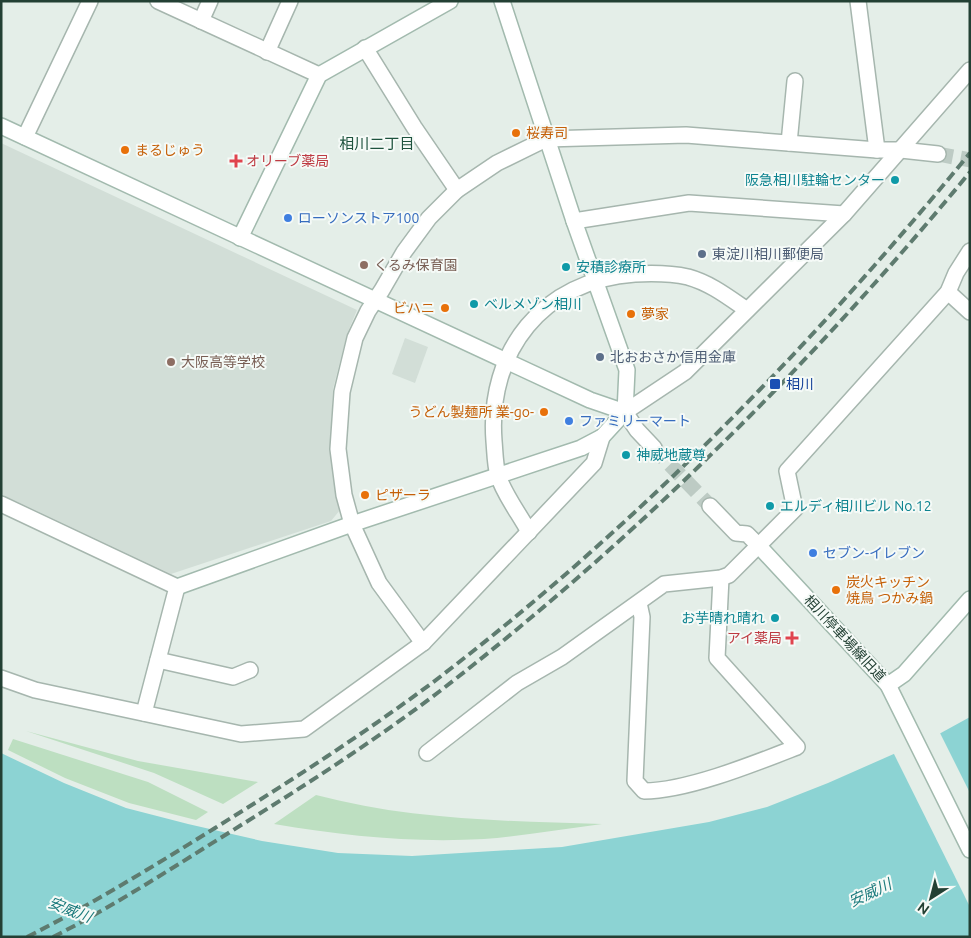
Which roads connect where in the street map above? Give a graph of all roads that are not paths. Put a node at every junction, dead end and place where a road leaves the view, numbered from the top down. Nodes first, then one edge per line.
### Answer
1 (90, 1) edge
2 (158, 1) edge
3 (210, 1) edge
4 (290, 1) edge
5 (450, 1) edge
6 (502, 1) edge
7 (858, 1) edge
8 (201, 21) junction
9 (365, 48) junction
10 (267, 52) junction
11 (970, 70) edge
12 (318, 75) junction
13 (795, 81) dead end
14 (1, 126) edge
15 (25, 137) junction
16 (546, 139) junction
17 (789, 143) junction
18 (877, 150) junction
19 (901, 150) junction
20 (938, 154) tunnel mouth
21 (457, 190) junction
22 (844, 214) junction
23 (574, 221) junction
24 (240, 238) junction
25 (970, 251) edge
26 (595, 280) junction
27 (948, 292) junction
28 (375, 301) junction
29 (747, 310) junction
30 (970, 312) edge
31 (506, 360) junction
32 (625, 412) junction
33 (602, 437) junction
34 (654, 448) tunnel mouth
35 (498, 476) junction
36 (1, 504) edge
37 (710, 506) tunnel mouth
38 (352, 524) junction
39 (529, 532) junction
40 (758, 545) junction
41 (721, 578) junction
42 (176, 587) junction
43 (970, 599) edge
44 (639, 603) junction
45 (423, 643) junction
46 (158, 660) junction
47 (250, 670) dead end
48 (1, 678) edge
49 (888, 685) junction
50 (144, 713) junction
51 (427, 753) dead end
52 (970, 850) edge

1 - 15 street
2 - 8 street
3 - 8 street
4 - 10 street
5 - 9 street
6 - 16 street
7 - 18 street
8 - 10 street
9 - 12 street
9 - 21 street
10 - 12 street
11 - 19 street
12 - 24 street
13 - 17 street
14 - 15 street
15 - 24 street
16 - 17 street
16 - 21 street
16 - 23 street
17 - 18 street
18 - 19 street
19 - 20 street
19 - 22 street
21 - 28 street
22 - 23 street
22 - 29 street
23 - 26 street
24 - 28 street
25 - 27 street
26 - 29 street
26 - 31 street
26 - 32 street
27 - 30 street
27 - 40 street
28 - 31 street
28 - 38 street
29 - 32 street
31 - 32 street
31 - 35 street
32 - 33 street
32 - 34 street
33 - 35 street
33 - 39 street
35 - 38 street
35 - 39 street
36 - 42 street
37 - 40 street, 相川停車場線旧道
38 - 42 street
38 - 45 street
39 - 45 street
40 - 41 street
40 - 49 street, 相川停車場線旧道
41 - 44 street
41 - 44 street
42 - 46 street
43 - 49 street
44 - 51 street
45 - 50 street
46 - 47 street
46 - 50 street
48 - 50 street
49 - 52 street, 相川停車場線旧道

